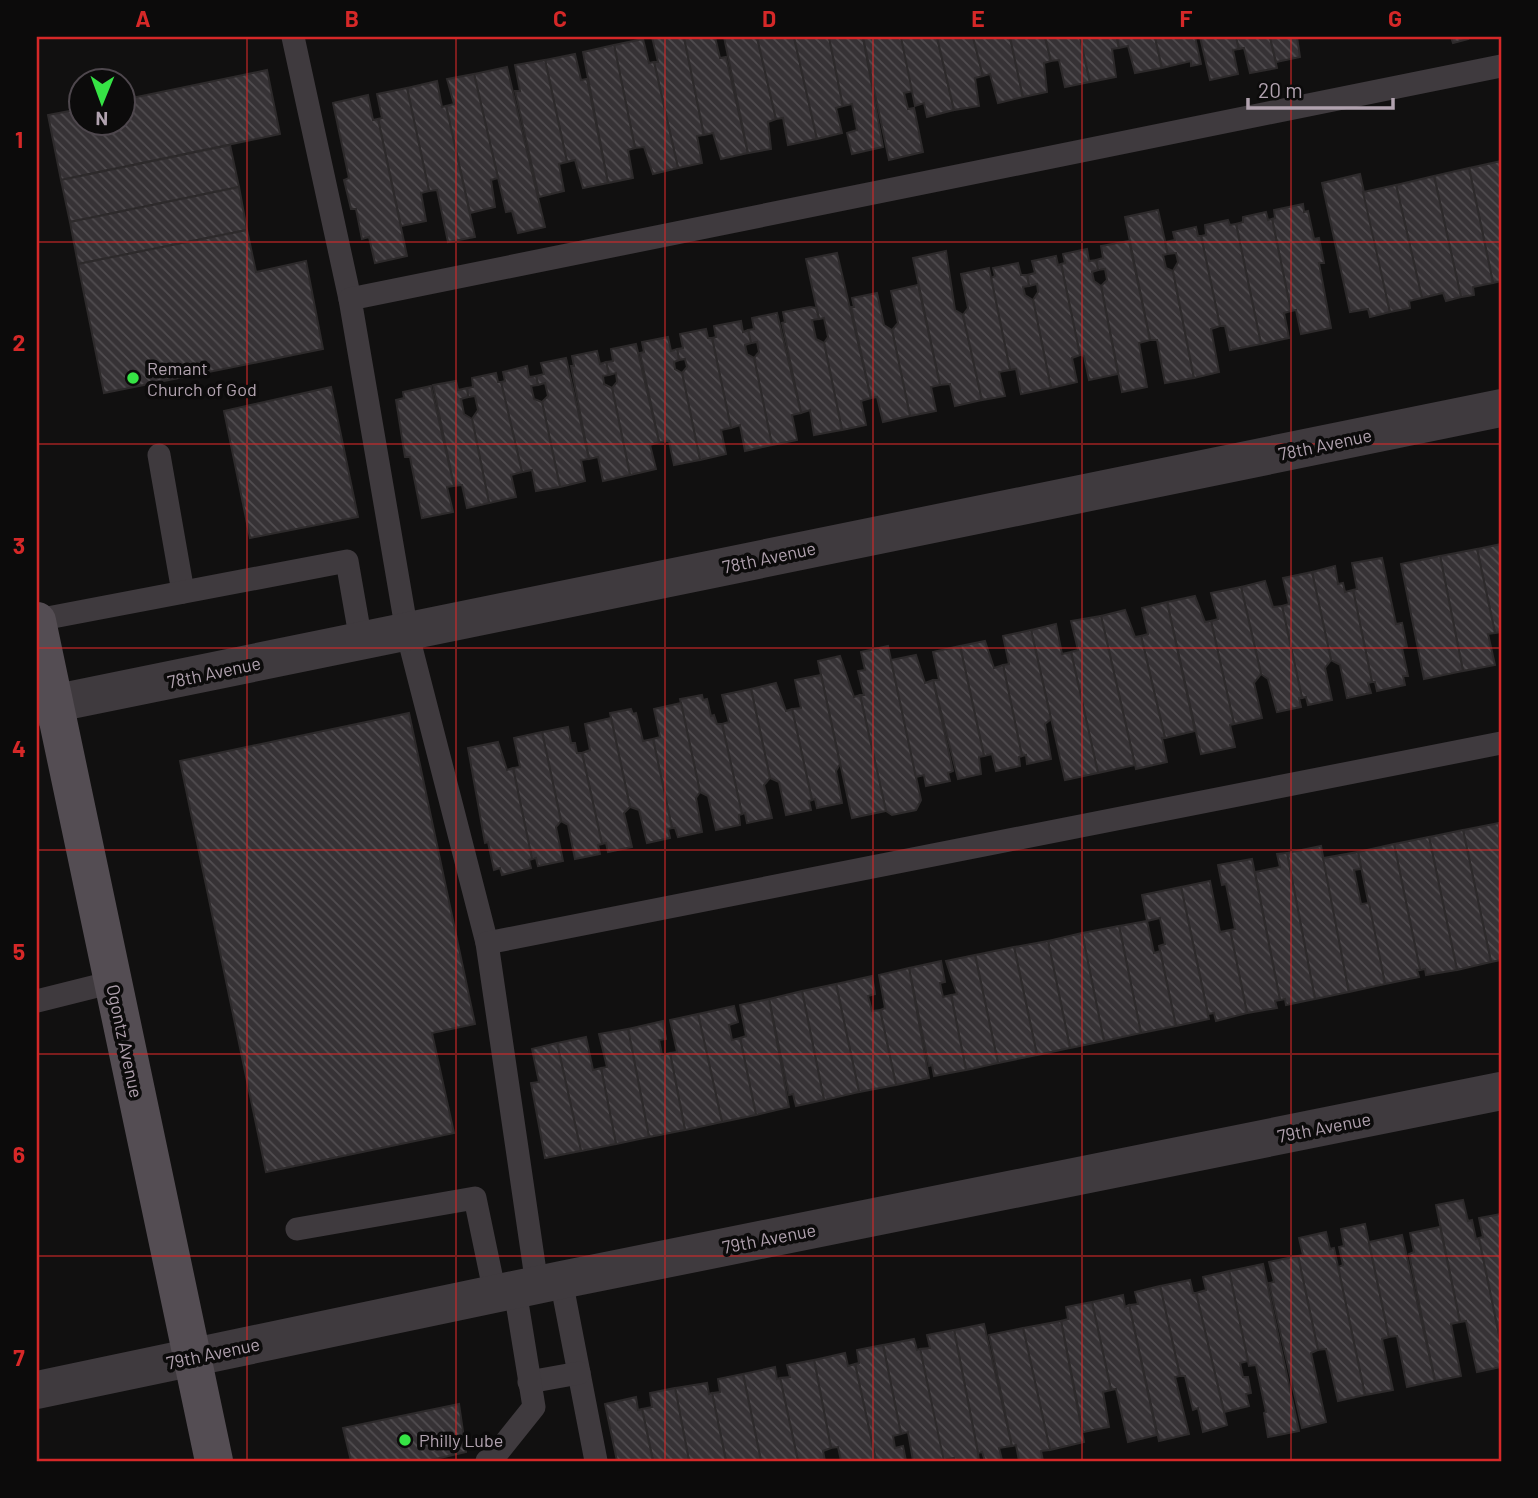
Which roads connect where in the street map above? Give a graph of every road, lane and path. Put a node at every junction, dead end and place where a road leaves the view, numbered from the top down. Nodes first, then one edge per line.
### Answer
1 (293, 37) edge
2 (1501, 66) edge
3 (350, 299) junction
4 (1501, 408) edge
5 (159, 455) dead end
6 (183, 592) junction
7 (37, 621) edge
8 (407, 632) junction
9 (361, 641) junction
10 (45, 705) edge
11 (1501, 743) edge
12 (487, 943) junction
13 (113, 982) junction
14 (37, 1001) edge
15 (1501, 1091) edge
16 (297, 1229) dead end
17 (527, 1287) junction
18 (192, 1357) junction
19 (579, 1373) junction
20 (529, 1382) junction
21 (37, 1390) edge
22 (214, 1461) edge
23 (487, 1461) edge
24 (596, 1461) edge

1 - 3 lane
2 - 3 lane
3 - 8 lane
4 - 8 street, 78th Avenue
5 - 6 lane
6 - 7 lane
6 - 9 lane
7 - 10 main road, Ogontz Avenue
8 - 9 street, 78th Avenue
8 - 12 lane
9 - 10 street, 78th Avenue
10 - 13 main road, Ogontz Avenue
11 - 12 lane
12 - 17 lane
13 - 14 lane
13 - 18 main road, Ogontz Avenue
15 - 17 street, 79th Avenue
16 - 17 lane
17 - 18 street, 79th Avenue
17 - 19 lane
17 - 20 lane
18 - 21 street, 79th Avenue
18 - 22 main road, Ogontz Avenue
19 - 20 lane
19 - 24 lane
20 - 23 lane

